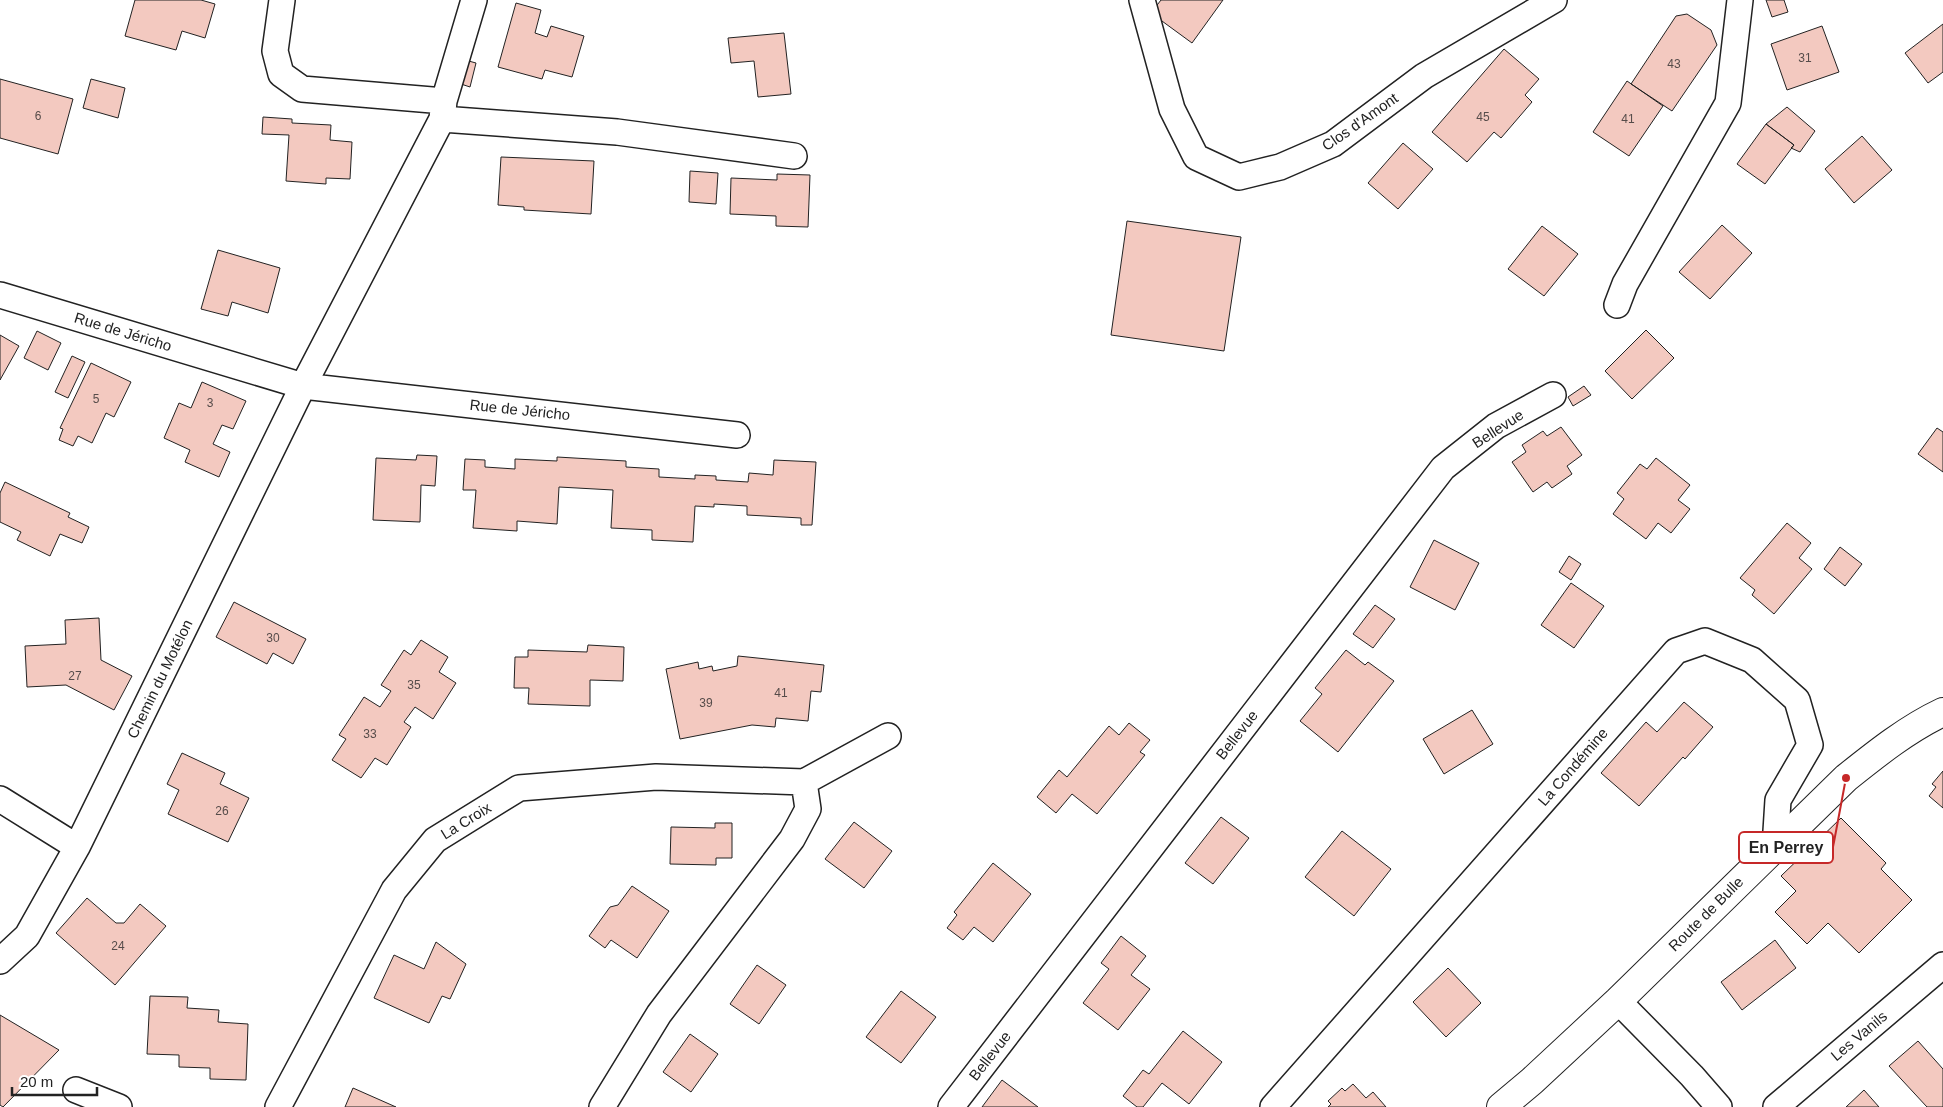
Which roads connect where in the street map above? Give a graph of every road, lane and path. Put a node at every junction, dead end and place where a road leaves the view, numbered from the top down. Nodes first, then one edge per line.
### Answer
1 (282, 0) edge
2 (474, 0) edge
3 (1142, 0) edge
4 (1554, 0) edge
5 (1740, 0) edge
6 (443, 110) junction
7 (794, 156) dead end
8 (0, 295) edge
9 (1617, 305) dead end
10 (303, 386) junction
11 (1553, 396) dead end
12 (737, 435) dead end
13 (1943, 712) edge
14 (888, 736) dead end
15 (804, 782) junction
16 (0, 799) edge
17 (77, 847) junction
18 (1775, 847) junction
19 (0, 961) edge
20 (1943, 964) edge
21 (1618, 1001) junction
22 (76, 1090) dead end
23 (119, 1107) edge
24 (278, 1107) edge
25 (602, 1107) edge
26 (951, 1107) edge
27 (1273, 1107) edge
28 (1501, 1107) edge
29 (1719, 1107) edge
30 (1776, 1107) edge

1 - 6 street
2 - 6 street
3 - 4 street, Clos d'Amont
5 - 9 street
6 - 7 street
6 - 10 street
8 - 10 street, Rue de Jéricho
10 - 12 street, Rue de Jéricho
10 - 17 street, Chemin du Motélon
11 - 26 street, Bellevue
13 - 18 street, Route de Bulle
14 - 15 street
15 - 24 street, La Croix
15 - 25 street
16 - 17 street
17 - 19 street, Chemin du Motélon
18 - 21 street, Route de Bulle
18 - 27 street, La Condémine
20 - 30 street, Les Vanils
21 - 28 street, Route de Bulle
21 - 29 street
22 - 23 street

